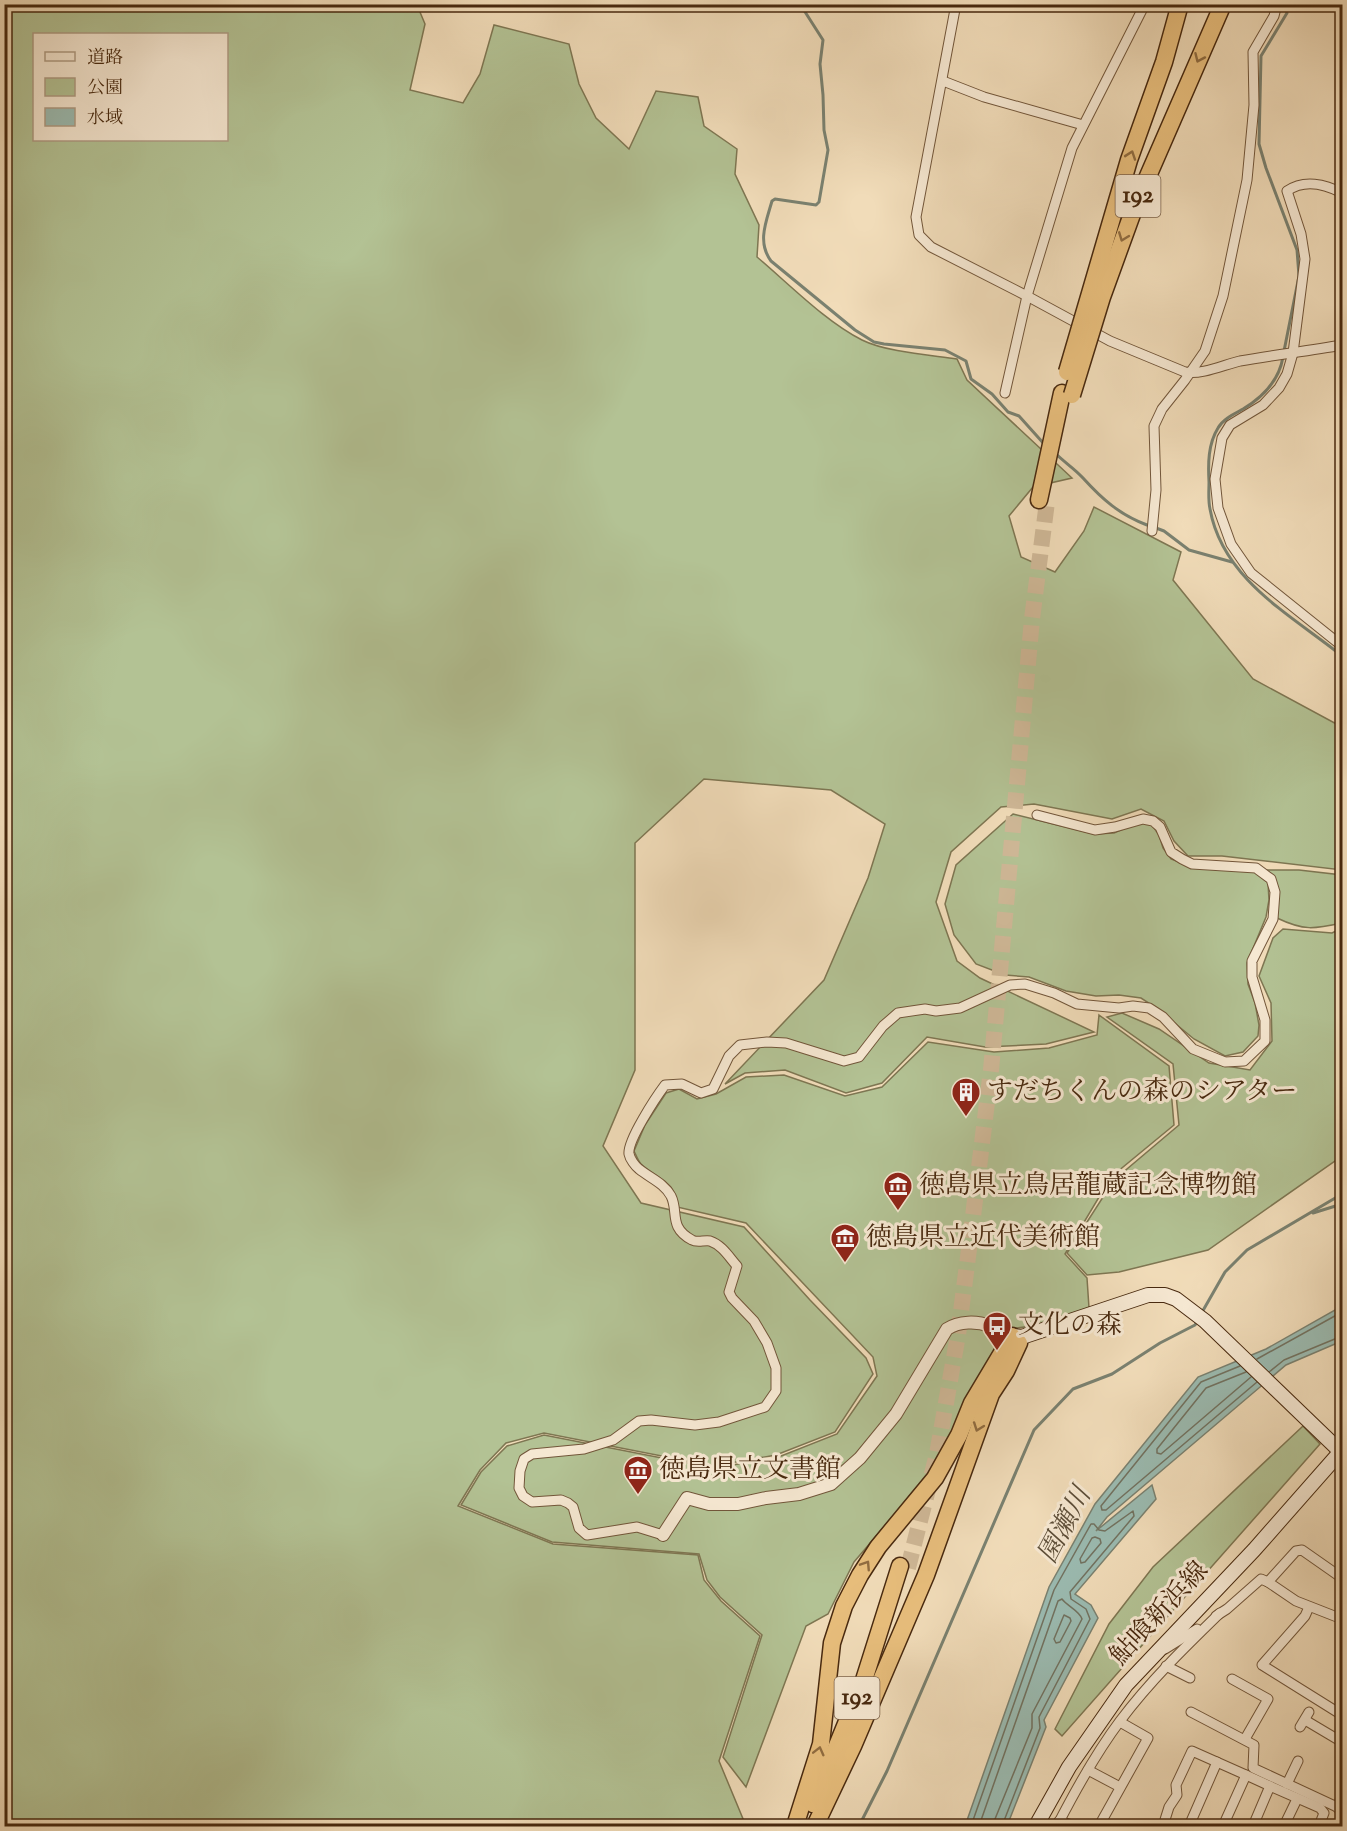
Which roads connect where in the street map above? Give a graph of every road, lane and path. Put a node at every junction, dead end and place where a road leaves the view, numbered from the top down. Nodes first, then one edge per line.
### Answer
1 (956, 4) edge
2 (1145, 4) edge
3 (1180, 4) edge
4 (1223, 4) edge
5 (1277, 4) edge
6 (943, 81) junction
7 (1083, 125) junction
8 (1342, 193) edge
9 (1027, 296) junction
10 (1342, 345) edge
11 (1293, 353) junction
12 (1190, 372) junction
13 (1005, 393) dead end
14 (1067, 394) junction
15 (1043, 501) tunnel mouth
16 (1152, 531) dead end
17 (1342, 646) edge
18 (1037, 815) dead end
19 (1017, 1337) junction
20 (1339, 1448) edge
21 (663, 1535) joint
22 (1342, 1578) edge
23 (1268, 1582) junction
24 (1309, 1606) junction
25 (1220, 1613) junction
26 (1342, 1619) edge
27 (1155, 1654) junction
28 (1166, 1666) junction
29 (1190, 1678) dead end
30 (1232, 1679) dead end
31 (1191, 1712) dead end
32 (1342, 1715) edge
33 (1305, 1720) dead end
34 (1120, 1722) junction
35 (1245, 1739) junction
36 (1342, 1742) edge
37 (1298, 1761) dead end
38 (1217, 1762) junction
39 (1088, 1770) junction
40 (1246, 1775) junction
41 (1287, 1784) junction
42 (1270, 1786) junction
43 (1120, 1787) junction
44 (1342, 1796) edge
45 (1297, 1798) junction
46 (1341, 1812) edge
47 (1058, 1824) edge
48 (795, 1827) edge
49 (803, 1827) edge
50 (814, 1827) edge
51 (1036, 1827) edge
52 (1075, 1827) edge
53 (1099, 1827) edge
54 (1163, 1827) edge
55 (1189, 1827) edge
56 (1223, 1827) edge
57 (1253, 1827) edge
58 (1284, 1827) edge
59 (1319, 1827) edge
60 (1338, 1827) edge

1 - 6 street
2 - 7 street
14 -> 3 highway, 192, bridge
4 -> 14 highway, 192, bridge
5 - 12 street
6 - 7 street
6 - 9 street
7 - 9 street
8 - 11 street
9 - 12 street
9 - 13 street
10 - 11 street
11 - 12 street
11 - 17 street
12 - 16 street
14 - 15 highway, 192
18 - 21 street
19 - 20 main road, 鮎喰新浜線
19 - 21 street
48 -> 19 highway
19 -> 50 highway
20 - 27 main road, 鮎喰新浜線
22 - 23 street
23 - 24 street
23 - 25 street
24 - 26 street
24 - 32 street
25 - 27 street
25 - 28 street
27 - 51 main road, 鮎喰新浜線
28 - 29 street
28 - 34 street
30 - 35 street
31 - 35 street
33 - 36 street
34 - 39 street
34 - 43 street
35 - 41 street
37 - 41 street
38 - 40 street
38 - 54 street
38 - 55 street
39 - 43 street
39 - 47 street
40 - 42 street
40 - 56 street
41 - 46 street
42 - 45 street
42 - 57 street
43 - 53 street
44 - 46 street
45 - 58 street
45 - 59 street
46 - 60 street
47 - 52 street
49 - 50 highway, 192

